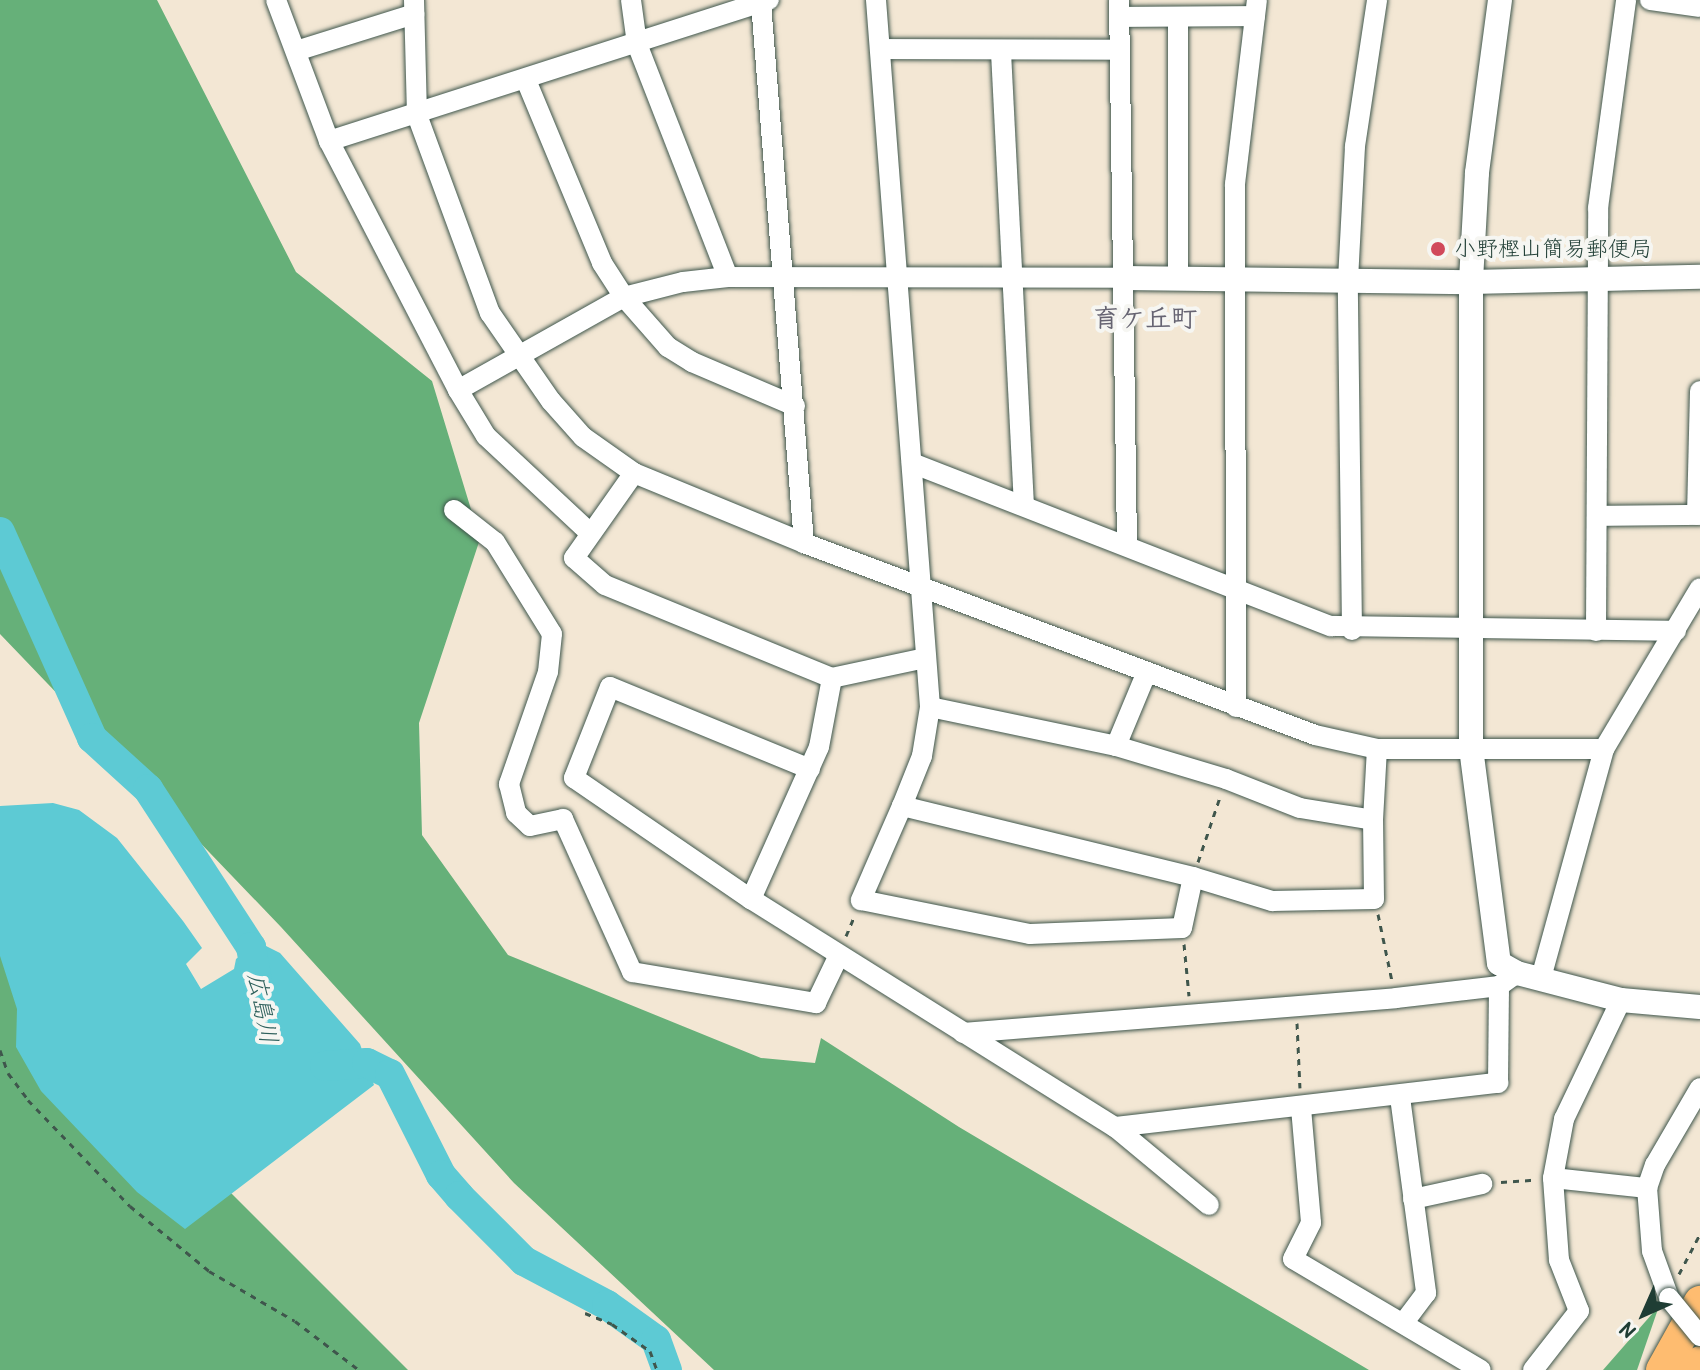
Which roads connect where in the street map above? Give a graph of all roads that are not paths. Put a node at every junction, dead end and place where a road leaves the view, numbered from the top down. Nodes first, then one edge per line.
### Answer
1 (276, 0) edge
2 (631, 0) edge
3 (876, 0) edge
4 (1377, 0) edge
5 (1500, 0) edge
6 (1626, 0) edge
7 (1650, 0) edge
8 (765, 1) edge
9 (414, 7) edge
10 (1700, 7) edge
11 (1119, 8) edge
12 (1256, 8) edge
13 (1178, 19) junction
14 (637, 44) junction
15 (880, 49) junction
16 (1118, 50) junction
17 (296, 51) junction
18 (1001, 52) junction
19 (526, 80) junction
20 (417, 115) junction
21 (329, 141) junction
22 (728, 277) junction
23 (1700, 277) edge
24 (786, 278) junction
25 (897, 278) junction
26 (1011, 278) junction
27 (1124, 278) junction
28 (1178, 278) junction
29 (1236, 279) junction
30 (1599, 279) junction
31 (1348, 280) junction
32 (1471, 282) junction
33 (624, 297) junction
34 (517, 355) junction
35 (458, 390) junction
36 (1700, 391) edge
37 (795, 406) junction
38 (912, 463) junction
39 (634, 473) junction
40 (1024, 505) junction
41 (454, 510) dead end
42 (1698, 515) edge
43 (1597, 516) junction
44 (590, 533) junction
45 (804, 543) junction
46 (1127, 545) junction
47 (1238, 585) junction
48 (920, 587) junction
49 (1700, 588) edge
50 (1352, 630) junction
51 (1596, 631) junction
52 (1676, 631) junction
53 (1472, 632) junction
54 (925, 658) junction
55 (1146, 674) junction
56 (832, 678) junction
57 (930, 707) junction
58 (1236, 707) junction
59 (1116, 746) junction
60 (1471, 748) junction
61 (1377, 749) junction
62 (1604, 749) junction
63 (810, 769) junction
64 (902, 806) junction
65 (1373, 820) junction
66 (1193, 877) junction
67 (751, 899) junction
68 (839, 955) junction
69 (1541, 978) junction
70 (1508, 979) junction
71 (1621, 1000) junction
72 (1700, 1007) edge
73 (963, 1033) junction
74 (1700, 1088) edge
75 (1400, 1097) junction
76 (1301, 1108) junction
77 (1115, 1127) junction
78 (1553, 1178) junction
79 (1482, 1184) road end
80 (1647, 1188) junction
81 (1413, 1199) junction
82 (1209, 1205) dead end
83 (1679, 1298) edge
84 (1404, 1322) junction
85 (1700, 1336) edge
86 (1700, 1362) edge
87 (1481, 1370) edge
88 (1533, 1370) edge
89 (1662, 1370) edge
90 (1695, 1370) edge

1 - 17 street
2 - 14 street
3 - 15 street
4 - 31 street
5 - 32 street
6 - 30 street
7 - 10 street
8 - 14 street
8 - 24 street
9 - 17 street
9 - 20 street
11 - 13 street
11 - 16 street
12 - 13 street
12 - 29 street
13 - 28 street
14 - 19 street
14 - 22 street
15 - 18 street
15 - 25 street
16 - 18 street
16 - 27 street
17 - 21 street
18 - 26 street
19 - 20 street
19 - 33 street
20 - 21 street
20 - 34 street
21 - 35 street
22 - 24 street
22 - 33 street
23 - 30 street
24 - 25 street
24 - 37 street
25 - 26 street
25 - 38 street
26 - 27 street
26 - 40 street
27 - 28 street
27 - 46 street
28 - 29 street
29 - 31 street
29 - 47 street
30 - 32 street
30 - 43 street
31 - 32 street
31 - 50 street
32 - 53 street
33 - 34 street
33 - 37 street
34 - 35 street
34 - 39 street
35 - 44 street
36 - 42 street
37 - 45 street
38 - 40 street
38 - 48 street
39 - 44 street
39 - 45 street
40 - 46 street
41 - 68 street
42 - 43 street
43 - 51 street
44 - 56 street
45 - 48 street
46 - 47 street
47 - 50 street
47 - 58 street
48 - 54 street
48 - 55 street
49 - 52 street
50 - 53 street
51 - 52 street
51 - 53 street
52 - 62 street
53 - 60 street
54 - 56 street
54 - 57 street
55 - 58 street
55 - 59 street
56 - 63 street
57 - 59 street
57 - 64 street
58 - 61 street
59 - 65 street
60 - 61 street
60 - 62 street
60 - 70 street
61 - 65 street
62 - 69 street
63 - 67 street
63 - 67 street
64 - 66 street
64 - 66 street
65 - 66 street
67 - 68 street
68 - 73 street
69 - 70 street
69 - 71 street
70 - 73 street
70 - 75 street
71 - 72 street
71 - 78 street
73 - 77 street
74 - 80 street
75 - 76 street
75 - 81 street
76 - 77 street
76 - 84 street
77 - 82 street
78 - 80 street
78 - 88 street
79 - 81 street
80 - 83 street
81 - 84 street
83 - 85 street, bridge
83 - 89 highway
84 - 87 street
86 - 90 highway

